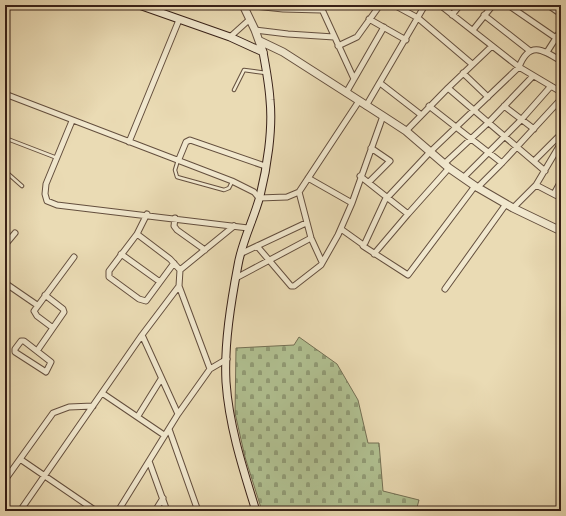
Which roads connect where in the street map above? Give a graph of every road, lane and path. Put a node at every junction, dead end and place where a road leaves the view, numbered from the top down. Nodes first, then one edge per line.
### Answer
1 (140, 5) edge
2 (243, 5) edge
3 (380, 5) edge
4 (394, 5) edge
5 (425, 5) edge
6 (440, 5) edge
7 (460, 5) edge
8 (493, 5) edge
9 (508, 5) edge
10 (548, 5) edge
11 (321, 8) edge
12 (561, 14) edge
13 (452, 15) junction
14 (484, 15) junction
15 (418, 18) junction
16 (250, 19) junction
17 (369, 19) junction
18 (179, 20) junction
19 (384, 27) junction
20 (255, 30) junction
21 (472, 30) junction
22 (561, 30) edge
23 (230, 37) junction
24 (334, 37) junction
25 (556, 38) junction
26 (406, 40) junction
27 (260, 41) junction
28 (338, 46) junction
29 (492, 46) junction
30 (263, 52) junction
31 (530, 52) junction
32 (547, 52) junction
33 (561, 61) edge
34 (472, 64) junction
35 (519, 67) junction
36 (266, 73) junction
37 (463, 73) junction
38 (533, 76) junction
39 (354, 79) junction
40 (380, 83) junction
41 (551, 86) junction
42 (448, 88) junction
43 (234, 90) dead end
44 (561, 92) edge
45 (346, 93) junction
46 (5, 94) edge
47 (488, 97) junction
48 (561, 99) edge
49 (359, 101) junction
50 (366, 106) junction
51 (429, 106) junction
52 (504, 106) junction
53 (475, 110) junction
54 (420, 114) junction
55 (383, 116) junction
56 (521, 120) junction
57 (72, 121) junction
58 (489, 122) junction
59 (456, 126) junction
60 (534, 129) junction
61 (406, 131) junction
62 (561, 134) edge
63 (505, 136) junction
64 (5, 138) edge
65 (471, 138) junction
66 (129, 142) junction
67 (561, 143) edge
68 (518, 147) junction
69 (371, 148) junction
70 (430, 152) junction
71 (489, 153) junction
72 (57, 158) junction
73 (179, 159) junction
74 (534, 162) junction
75 (502, 163) junction
76 (447, 165) junction
77 (265, 166) junction
78 (5, 171) edge
79 (545, 171) junction
80 (360, 176) junction
81 (308, 178) junction
82 (463, 178) junction
83 (232, 181) junction
84 (561, 181) edge
85 (369, 182) junction
86 (536, 185) junction
87 (22, 186) dead end
88 (476, 187) junction
89 (299, 192) junction
90 (554, 194) junction
91 (259, 198) junction
92 (388, 198) junction
93 (561, 198) edge
94 (352, 204) junction
95 (506, 204) junction
96 (513, 208) junction
97 (147, 214) junction
98 (408, 214) junction
99 (175, 218) junction
100 (306, 223) junction
101 (234, 226) junction
102 (248, 228) junction
103 (341, 229) junction
104 (561, 231) edge
105 (15, 233) dead end
106 (137, 234) junction
107 (311, 238) junction
108 (362, 244) junction
109 (5, 245) edge
110 (257, 246) junction
111 (205, 250) junction
112 (121, 254) junction
113 (240, 254) junction
114 (374, 254) junction
115 (74, 257) dead end
116 (268, 261) junction
117 (322, 262) junction
118 (174, 263) junction
119 (180, 270) junction
120 (236, 278) junction
121 (160, 282) junction
122 (5, 284) edge
123 (180, 286) junction
124 (445, 289) dead end
125 (45, 295) junction
126 (37, 305) junction
127 (53, 328) junction
128 (142, 335) junction
129 (37, 351) junction
130 (227, 359) junction
131 (210, 368) junction
132 (161, 379) junction
133 (102, 393) junction
134 (93, 406) junction
135 (178, 414) junction
136 (138, 416) junction
137 (169, 428) junction
138 (164, 436) junction
139 (20, 459) junction
140 (149, 461) junction
141 (45, 476) junction
142 (5, 480) edge
143 (163, 498) junction
144 (20, 511) edge
145 (96, 511) edge
146 (118, 511) edge
147 (155, 511) edge
148 (167, 511) edge
149 (198, 511) edge
150 (256, 511) edge

1 - 18 main road
2 - 11 street
2 - 16 main road
3 - 17 street
4 - 15 street
5 - 15 street
6 - 13 street
7 - 13 street
8 - 14 street
9 - 25 street
10 - 12 street
11 - 24 street
13 - 21 street
14 - 21 street
14 - 31 street
15 - 26 street
15 - 34 street
16 - 20 main road
16 - 23 street
17 - 19 street
17 - 28 street
18 - 23 main road
18 - 66 street
19 - 26 street
19 - 39 street
20 - 24 street
20 - 27 main road
21 - 29 street
22 - 25 street
23 - 30 main road
24 - 28 street
25 - 32 street
26 - 40 street
27 - 30 main road
27 - 45 main road
28 - 39 street
29 - 34 street
29 - 35 street
30 - 36 main road
31 - 32 street
31 - 35 street
32 - 33 street
34 - 37 street
35 - 38 street
35 - 47 street
36 - 43 lane
36 - 77 main road
37 - 42 street
37 - 47 street
38 - 41 street
38 - 52 street
39 - 45 street
40 - 50 street
40 - 54 street
41 - 44 street
41 - 56 street
42 - 51 street
42 - 53 street
45 - 49 main road
46 - 57 street
47 - 53 street
48 - 60 street
49 - 50 main road
49 - 81 street
50 - 55 main road
51 - 54 street
51 - 59 street
52 - 56 street
52 - 58 street
53 - 58 street
53 - 59 street
54 - 61 street
55 - 61 main road
55 - 69 street
56 - 60 street
56 - 63 street
57 - 66 street
57 - 72 street
58 - 63 street
58 - 65 street
59 - 65 street
59 - 70 street
60 - 68 street
61 - 70 main road
62 - 74 street
63 - 68 street
63 - 71 street
64 - 72 lane
65 - 71 street
65 - 76 street
66 - 73 street
67 - 79 street
68 - 74 street
68 - 75 street
69 - 80 street
69 - 85 street
70 - 76 main road
70 - 92 street
71 - 75 street
71 - 82 street
72 - 97 street
73 - 77 street
73 - 83 street
73 - 83 lane
74 - 79 street
75 - 88 street
76 - 82 main road
76 - 98 street
77 - 91 main road
78 - 87 lane
79 - 86 street
80 - 85 street
80 - 94 street
81 - 89 street
81 - 94 street
82 - 88 main road
83 - 91 street
84 - 90 street
85 - 92 street
86 - 90 street
86 - 96 street
88 - 95 main road
88 - 114 street
89 - 91 street
89 - 100 street
90 - 93 street
91 - 102 main road
92 - 98 street
92 - 108 street
94 - 103 street
95 - 96 main road
95 - 124 street
96 - 104 main road
97 - 99 street
97 - 106 street
98 - 114 street
99 - 101 street
99 - 111 street
100 - 107 street
100 - 110 street
101 - 102 street
101 - 111 street
102 - 113 main road
103 - 108 street
103 - 117 street
105 - 109 street
106 - 112 street
106 - 118 street
107 - 116 street
107 - 117 street
108 - 114 street
110 - 113 street
110 - 116 street
111 - 119 street
112 - 121 street
112 - 121 street
113 - 120 main road
115 - 125 street
116 - 117 street
116 - 120 street
118 - 119 street
118 - 121 street
119 - 123 street
120 - 130 main road
122 - 126 street
123 - 128 street
123 - 131 street
125 - 126 street
125 - 127 street
126 - 127 street
127 - 129 street
128 - 132 street
128 - 133 street
129 - 129 street
130 - 131 street
130 - 150 main road
131 - 135 street
132 - 135 street
132 - 136 street
133 - 134 street
133 - 136 street
134 - 139 street
134 - 141 street
135 - 137 street
136 - 138 street
137 - 138 street
137 - 149 street
138 - 140 street
139 - 141 street
139 - 142 street
140 - 143 street
140 - 146 street
141 - 144 street
141 - 145 street
143 - 147 street
143 - 148 street

